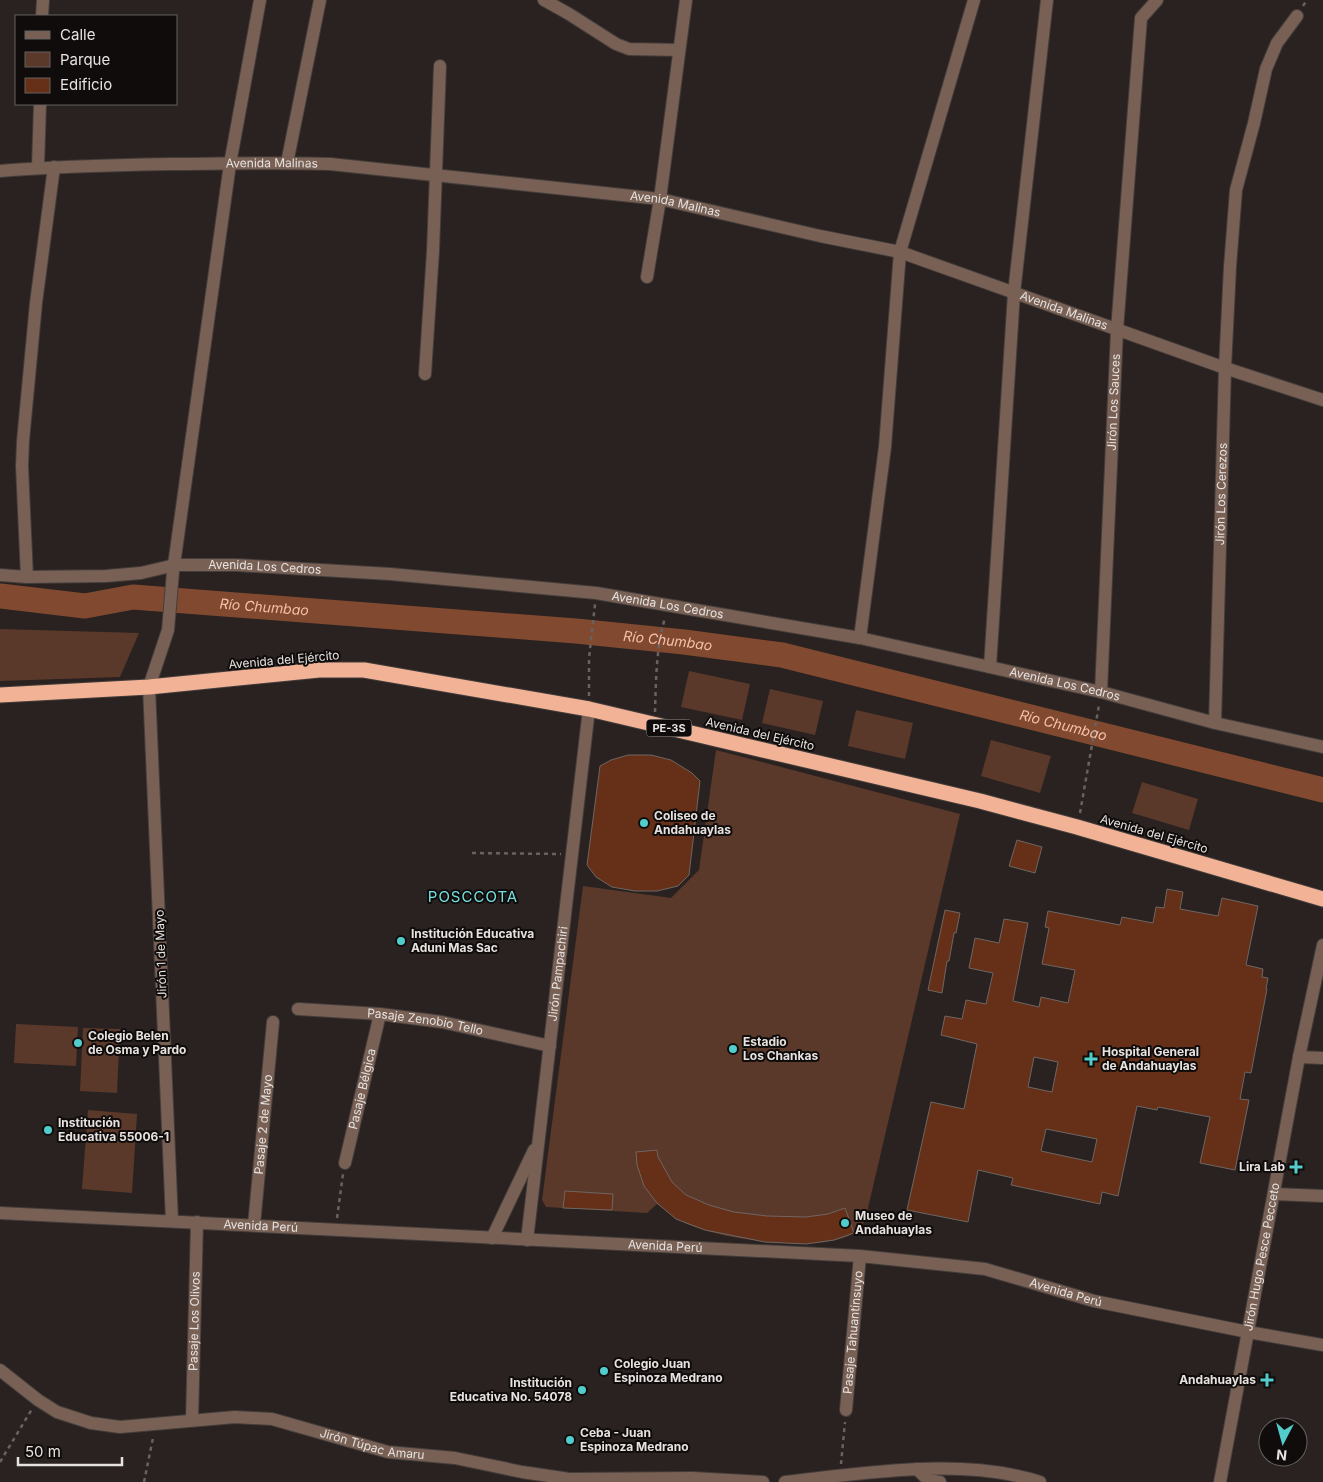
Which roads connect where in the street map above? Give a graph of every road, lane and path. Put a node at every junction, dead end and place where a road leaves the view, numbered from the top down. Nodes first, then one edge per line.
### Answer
1 (42, 0) edge
2 (260, 0) edge
3 (320, 0) edge
4 (544, 0) edge
5 (572, 0) edge
6 (686, 0) edge
7 (974, 0) edge
8 (1046, 0) edge
9 (1157, 0) edge
10 (569, 14) junction
11 (42, 15) edge
12 (1297, 16) dead end
13 (679, 50) junction
14 (440, 66) dead end
15 (40, 105) edge
16 (287, 162) junction
17 (230, 164) junction
18 (38, 167) junction
19 (54, 167) junction
20 (0, 171) edge
21 (436, 174) junction
22 (660, 199) junction
23 (900, 252) junction
24 (647, 277) dead end
25 (1014, 293) junction
26 (1117, 330) junction
27 (1225, 368) junction
28 (425, 374) dead end
29 (1323, 400) edge
30 (174, 568) junction
31 (0, 575) edge
32 (27, 577) junction
33 (596, 593) junction
34 (661, 631) dead end
35 (860, 638) junction
36 (990, 667) junction
37 (150, 687) junction
38 (1100, 692) junction
39 (0, 695) edge
40 (589, 709) junction
41 (1098, 715) dead end
42 (1216, 723) junction
43 (655, 724) junction
44 (1323, 747) edge
45 (1077, 827) junction
46 (472, 853) dead end
47 (572, 854) junction
48 (1323, 899) edge
49 (1323, 945) edge
50 (298, 1009) dead end
51 (380, 1014) junction
52 (273, 1022) dead end
53 (550, 1046) junction
54 (1299, 1056) junction
55 (1323, 1058) edge
56 (539, 1141) junction
57 (345, 1163) joint
58 (1274, 1194) junction
59 (1323, 1196) edge
60 (0, 1213) edge
61 (172, 1221) junction
62 (197, 1222) junction
63 (254, 1225) junction
64 (335, 1230) junction
65 (492, 1238) junction
66 (527, 1240) junction
67 (860, 1256) junction
68 (1248, 1332) junction
69 (1323, 1345) edge
70 (0, 1370) edge
71 (38, 1400) junction
72 (846, 1410) joint
73 (192, 1420) junction
74 (156, 1424) junction
75 (0, 1462) edge
76 (917, 1469) junction
77 (840, 1476) junction
78 (144, 1482) edge
79 (763, 1482) edge
80 (784, 1482) edge
81 (940, 1482) edge
82 (1040, 1482) edge
83 (1220, 1482) edge

1 - 11 street
2 - 17 street, Jirón 1 de Mayo
3 - 16 street
4 - 10 street
5 - 10 street
6 - 13 street
7 - 23 street
8 - 25 street
9 - 26 street, Jirón Los Sauces
10 - 13 street
12 - 27 street, Jirón Los Cerezos
13 - 22 street
14 - 21 street
15 - 18 street
16 - 17 street, Avenida Malinas
16 - 21 street, Avenida Malinas
17 - 19 street, Avenida Malinas
17 - 30 street, Jirón 1 de Mayo
18 - 19 street, Avenida Malinas
18 - 20 street, Avenida Malinas
19 - 32 street
21 - 22 street, Avenida Malinas
21 - 28 street
22 - 23 street, Avenida Malinas
22 - 24 street
23 - 25 street, Avenida Malinas
23 - 35 street
25 - 26 street, Avenida Malinas
25 - 36 street
26 - 27 street, Avenida Malinas
26 - 38 street, Jirón Los Sauces
27 - 29 street, Avenida Malinas
27 - 42 street, Jirón Los Cerezos
30 - 32 street, Avenida Los Cedros
30 - 33 street, Avenida Los Cedros
30 - 37 street, Jirón 1 de Mayo
31 - 32 street, Avenida Los Cedros
33 - 35 street, Avenida Los Cedros
33 - 40 path
34 - 43 path
35 - 36 street, Avenida Los Cedros
36 - 38 street, Avenida Los Cedros
37 - 39 highway, Avenida del Ejército / PE-3S
37 - 40 highway, Avenida del Ejército / PE-3S
37 - 61 street, Jirón 1 de Mayo
38 - 42 street, Avenida Los Cedros
40 - 43 highway, Avenida del Ejército / PE-3S
40 - 47 street, Jirón Pampachiri
41 - 45 path
42 - 44 street, Avenida Los Cedros
43 - 45 highway, Avenida del Ejército / PE-3S
45 - 48 highway, Avenida del Ejército / PE-3S
46 - 47 path
47 - 53 street, Jirón Pampachiri
49 - 54 street, Jirón Hugo Pesce Pecceto
50 - 51 street, Pasaje Zenobio Tello
51 - 53 street, Pasaje Zenobio Tello
51 - 57 street, Pasaje Bélgica
52 - 63 street, Pasaje 2 de Mayo
53 - 56 street, Jirón Pampachiri
54 - 55 street
54 - 58 street, Jirón Hugo Pesce Pecceto
56 - 65 street
56 - 66 street, Jirón Pampachiri
57 - 64 path
58 - 59 street
58 - 68 street, Jirón Hugo Pesce Pecceto
60 - 61 street, Avenida Perú
61 - 62 street, Avenida Perú
62 - 63 street, Avenida Perú
62 - 73 street, Pasaje Los Olivos
63 - 64 street, Avenida Perú
64 - 65 street, Avenida Perú
65 - 66 street, Avenida Perú
66 - 67 street, Avenida Perú
67 - 68 street, Avenida Perú
67 - 72 street, Pasaje Tahuantinsuyo
68 - 69 street, Avenida Perú
68 - 83 street, Jirón Hugo Pesce Pecceto
70 - 71 street, Jirón Túpac Amaru
71 - 74 street, Jirón Túpac Amaru
71 - 75 path
72 - 77 path
73 - 74 street, Jirón Túpac Amaru
73 - 79 street, Jirón Túpac Amaru
74 - 78 path
76 - 77 street
76 - 81 street
76 - 82 street
77 - 80 street

